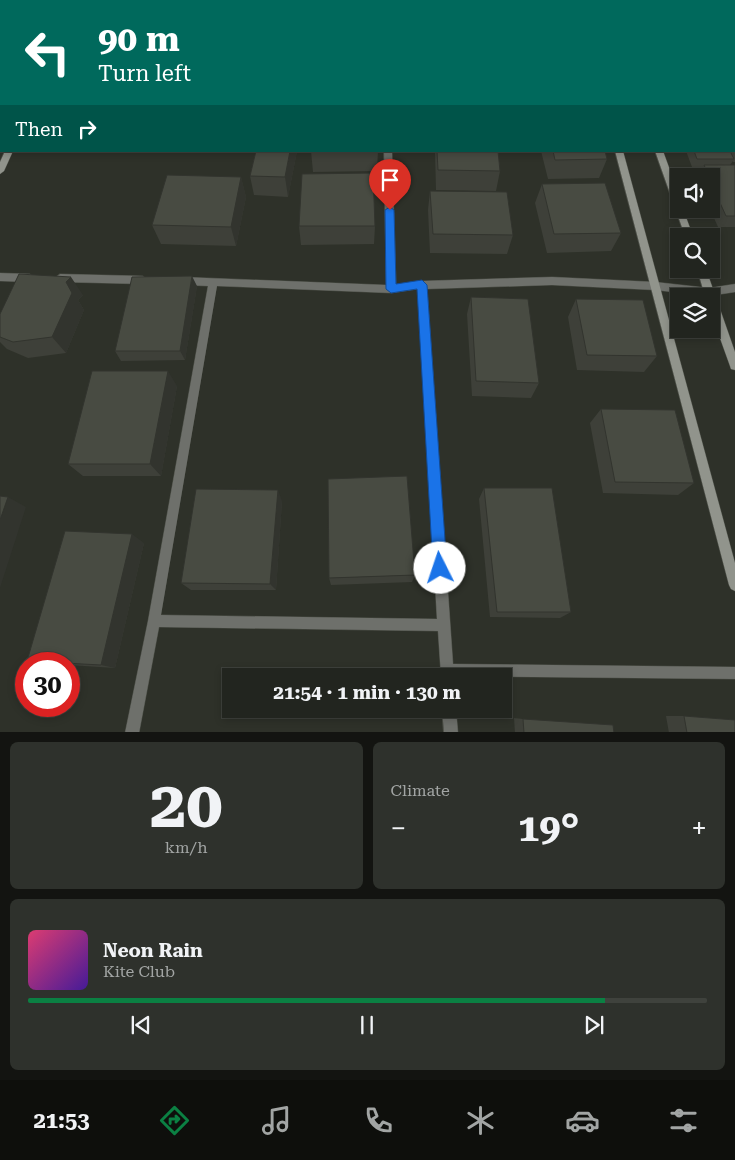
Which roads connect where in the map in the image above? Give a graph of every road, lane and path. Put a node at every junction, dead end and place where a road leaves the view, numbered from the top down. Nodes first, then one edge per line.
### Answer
1 (9, 152) edge
2 (388, 152) edge
3 (619, 152) edge
4 (659, 152) edge
5 (0, 171) edge
6 (670, 182) edge
7 (0, 277) edge
8 (155, 280) edge
9 (174, 281) edge
10 (213, 282) junction
11 (422, 285) junction
12 (655, 286) junction
13 (735, 288) edge
14 (391, 289) junction
15 (670, 289) edge
16 (720, 293) edge
17 (720, 324) edge
18 (735, 366) edge
19 (735, 585) edge
20 (154, 622) junction
21 (444, 625) junction
22 (447, 668) edge
23 (512, 673) edge
24 (735, 673) edge
25 (450, 718) edge
26 (132, 732) edge
27 (451, 732) edge

1 - 5 street
2 - 14 street
3 - 12 street
4 - 6 street
7 - 8 street
9 - 10 street
10 - 14 street
10 - 20 street
11 - 12 street
11 - 14 street
11 - 21 street
12 - 15 street
12 - 19 street
13 - 16 street
17 - 18 street
20 - 21 street
20 - 26 street
21 - 22 street
23 - 24 street
25 - 27 street

